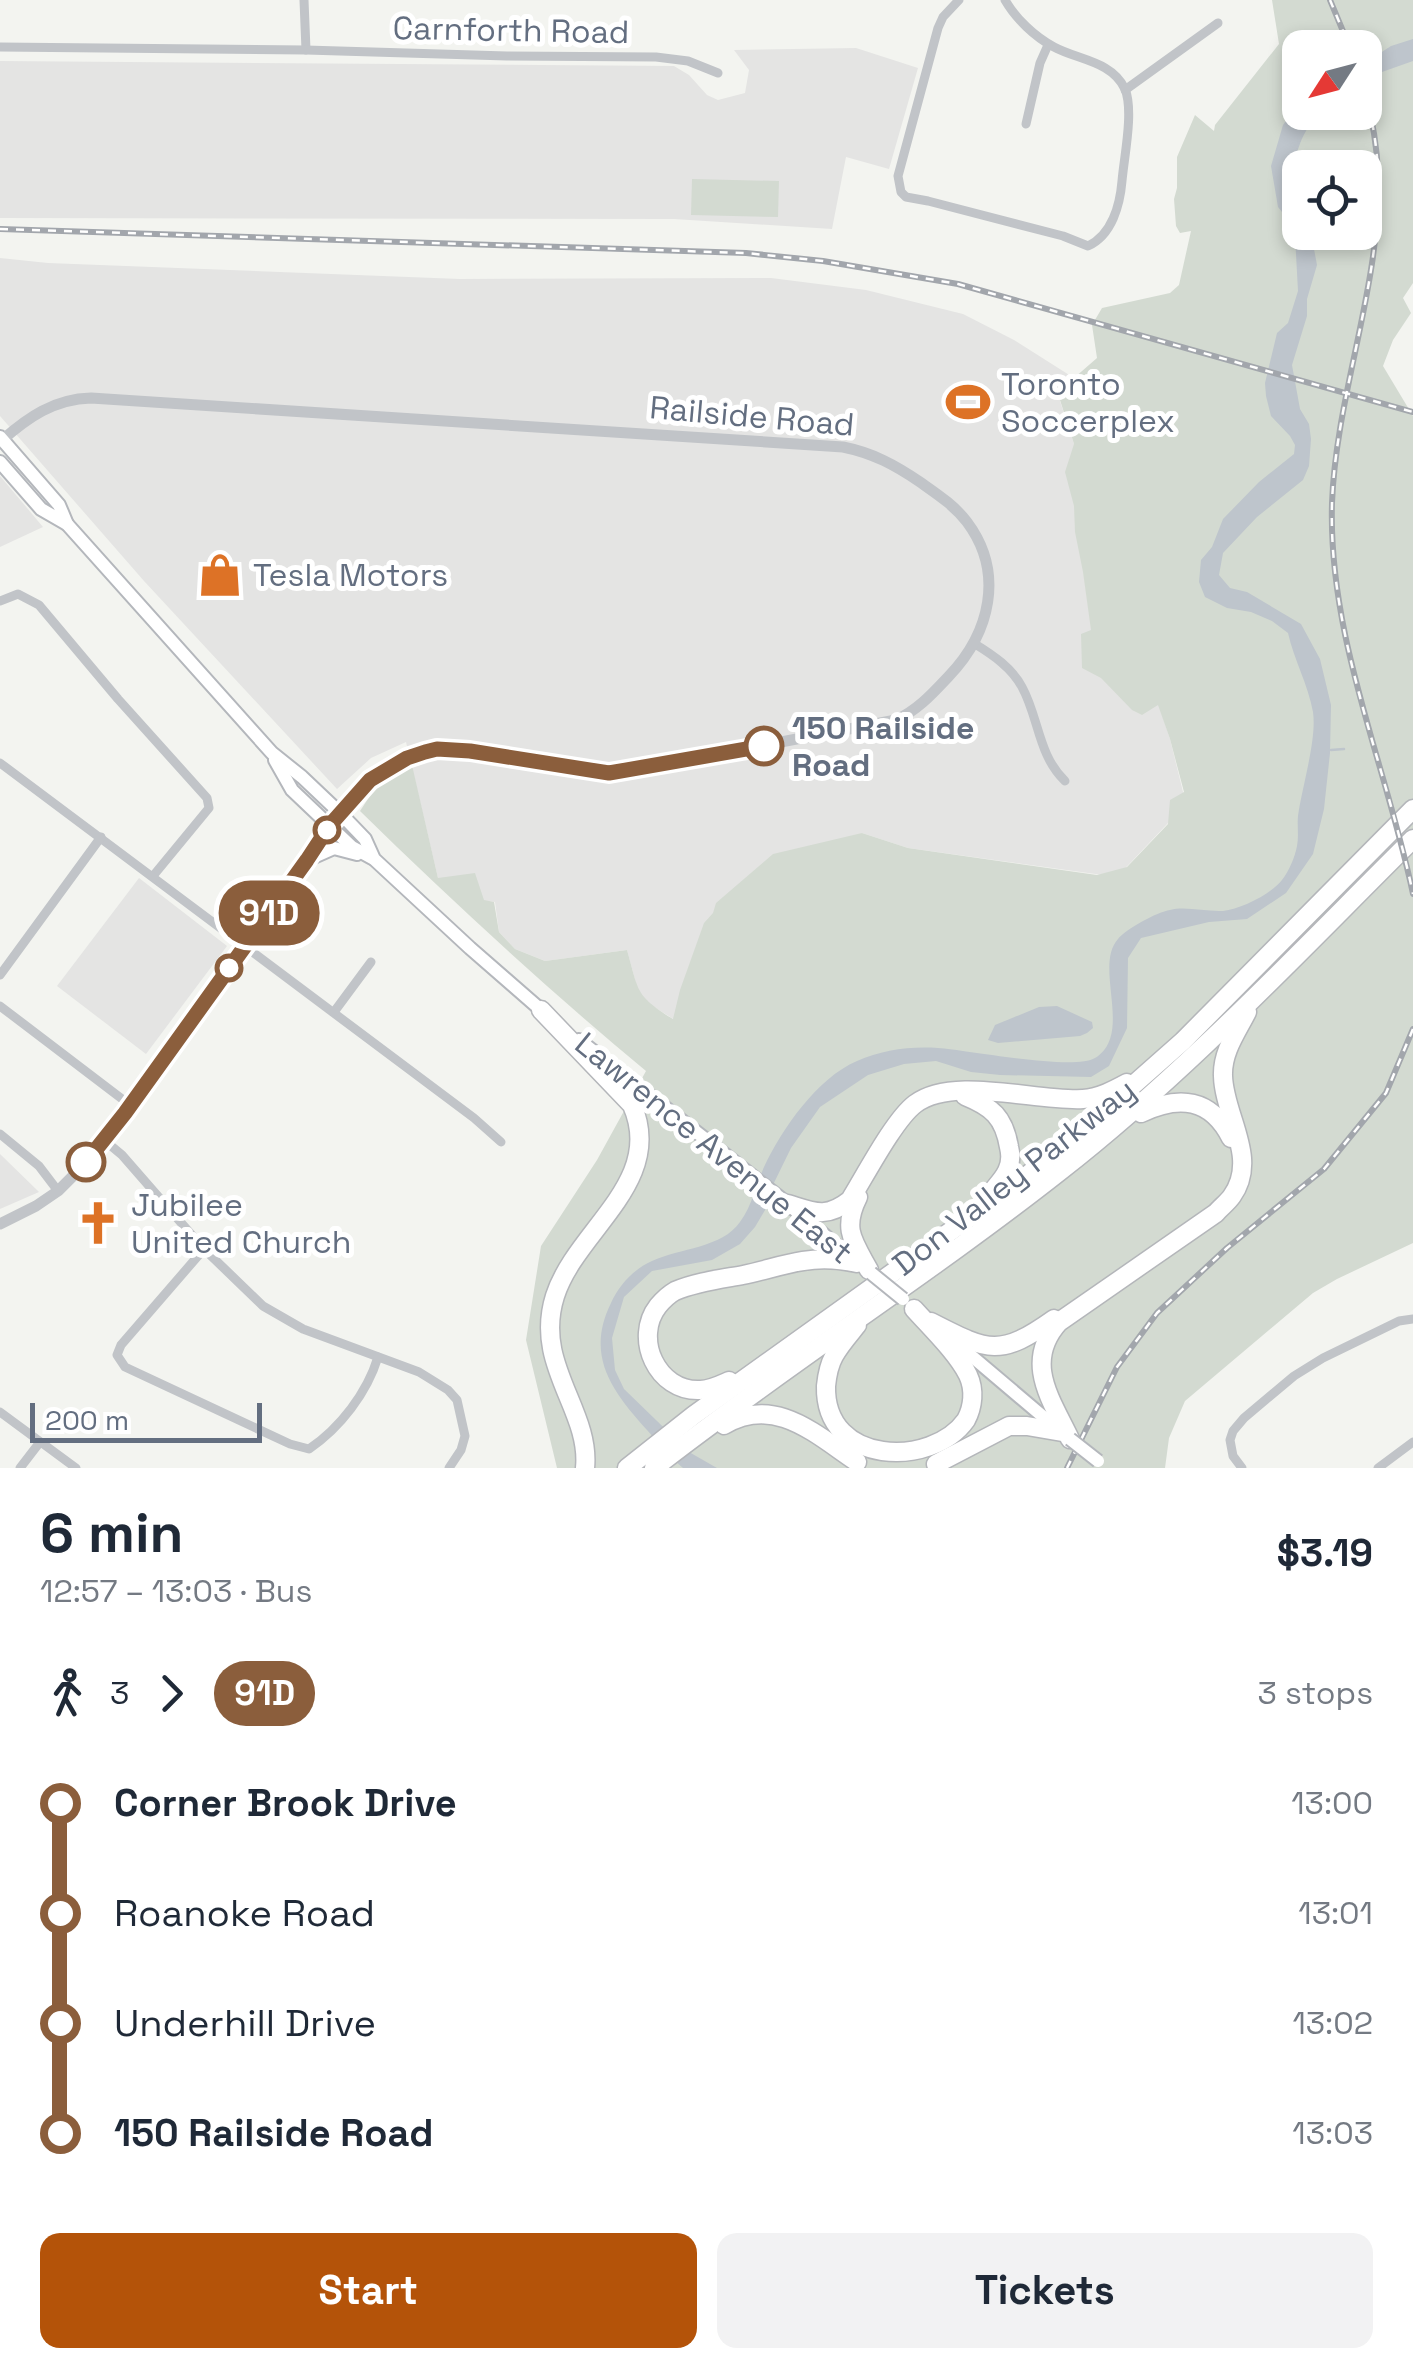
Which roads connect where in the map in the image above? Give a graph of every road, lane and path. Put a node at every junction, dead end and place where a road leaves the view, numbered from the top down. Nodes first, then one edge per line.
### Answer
1 (304, 0) edge
2 (959, 0) edge
3 (1004, 0) edge
4 (1218, 23) dead end
5 (1048, 44) junction
6 (0, 48) edge
7 (306, 50) junction
8 (718, 73) dead end
9 (1125, 90) junction
10 (1026, 124) dead end
11 (1, 439) edge
12 (0, 462) edge
13 (67, 524) junction
14 (0, 601) edge
15 (975, 644) junction
16 (272, 754) junction
17 (0, 763) edge
18 (1064, 781) dead end
19 (1413, 809) edge
20 (340, 813) junction
21 (330, 825) junction
22 (101, 838) junction
23 (1413, 839) edge
24 (374, 859) junction
25 (307, 860) junction
26 (153, 876) junction
27 (244, 946) junction
28 (371, 962) dead end
29 (0, 975) edge
30 (1254, 998) junction
31 (0, 1006) edge
32 (540, 1010) junction
33 (334, 1012) junction
34 (1153, 1068) junction
35 (130, 1106) junction
36 (1118, 1125) junction
37 (0, 1134) edge
38 (104, 1140) junction
39 (501, 1142) dead end
40 (58, 1190) junction
41 (788, 1204) junction
42 (980, 1209) junction
43 (0, 1224) edge
44 (204, 1249) junction
45 (863, 1267) junction
46 (909, 1304) junction
47 (868, 1311) junction
48 (1413, 1319) edge
49 (931, 1322) junction
50 (378, 1357) junction
51 (757, 1369) junction
52 (0, 1412) edge
53 (1066, 1435) junction
54 (696, 1436) junction
55 (40, 1442) junction
56 (1413, 1442) edge
57 (1102, 1464) edge
58 (629, 1466) edge
59 (20, 1468) edge
60 (76, 1468) edge
61 (448, 1468) edge
62 (585, 1468) edge
63 (654, 1468) edge
64 (872, 1468) edge
65 (926, 1468) edge
66 (1242, 1468) edge
67 (1378, 1468) edge

1 - 7 street
2 - 9 street
3 - 5 street
4 - 9 street
5 - 9 street
5 - 10 street
6 - 7 street, Carnforth Road
7 - 8 street, Carnforth Road
11 - 13 main road, Lawrence Avenue East
11 - 15 street, Railside Road
12 - 13 main road, Lawrence Avenue East
13 - 16 main road, Lawrence Avenue East
14 - 26 street
15 - 18 street
15 - 20 street, Railside Road
16 - 20 main road, Lawrence Avenue East
16 - 21 main road, Lawrence Avenue East
17 - 22 street
19 - 34 highway, Don Valley Parkway
20 - 21 street, Railside Road
20 - 24 main road, Lawrence Avenue East
21 - 24 main road, Lawrence Avenue East
21 - 25 street, Railside Road
22 - 26 street
22 - 29 street
23 - 30 highway, Don Valley Parkway
24 - 25 main road
24 - 32 main road, Lawrence Avenue East
25 - 27 street, Railside Road
26 - 27 street
27 - 33 street
27 - 35 street, Railside Road
28 - 33 street
30 - 36 highway, Don Valley Parkway
30 - 53 highway
31 - 35 street
32 - 41 main road, Lawrence Avenue East
32 - 62 highway
33 - 39 street
34 - 41 highway
34 - 42 highway, Don Valley Parkway
35 - 38 street, Railside Road
36 - 47 highway, Don Valley Parkway
36 - 49 highway
37 - 40 street
38 - 40 street, Railside Road
38 - 44 street
40 - 43 street, Railside Road
41 - 45 main road, Lawrence Avenue East
42 - 45 highway
42 - 51 highway, Don Valley Parkway
44 - 50 street
44 - 50 street
45 - 46 main road, Lawrence Avenue East, bridge
45 - 51 highway
46 - 47 highway
46 - 49 main road, Lawrence Avenue East
47 - 54 highway, Don Valley Parkway
48 - 66 street
49 - 53 main road, Lawrence Avenue East
50 - 61 street
51 - 58 highway, Don Valley Parkway
52 - 55 street
53 - 57 main road, Lawrence Avenue East, bridge
53 - 65 highway
54 - 63 highway, Don Valley Parkway
54 - 64 highway
55 - 59 street
55 - 60 street
56 - 67 street

